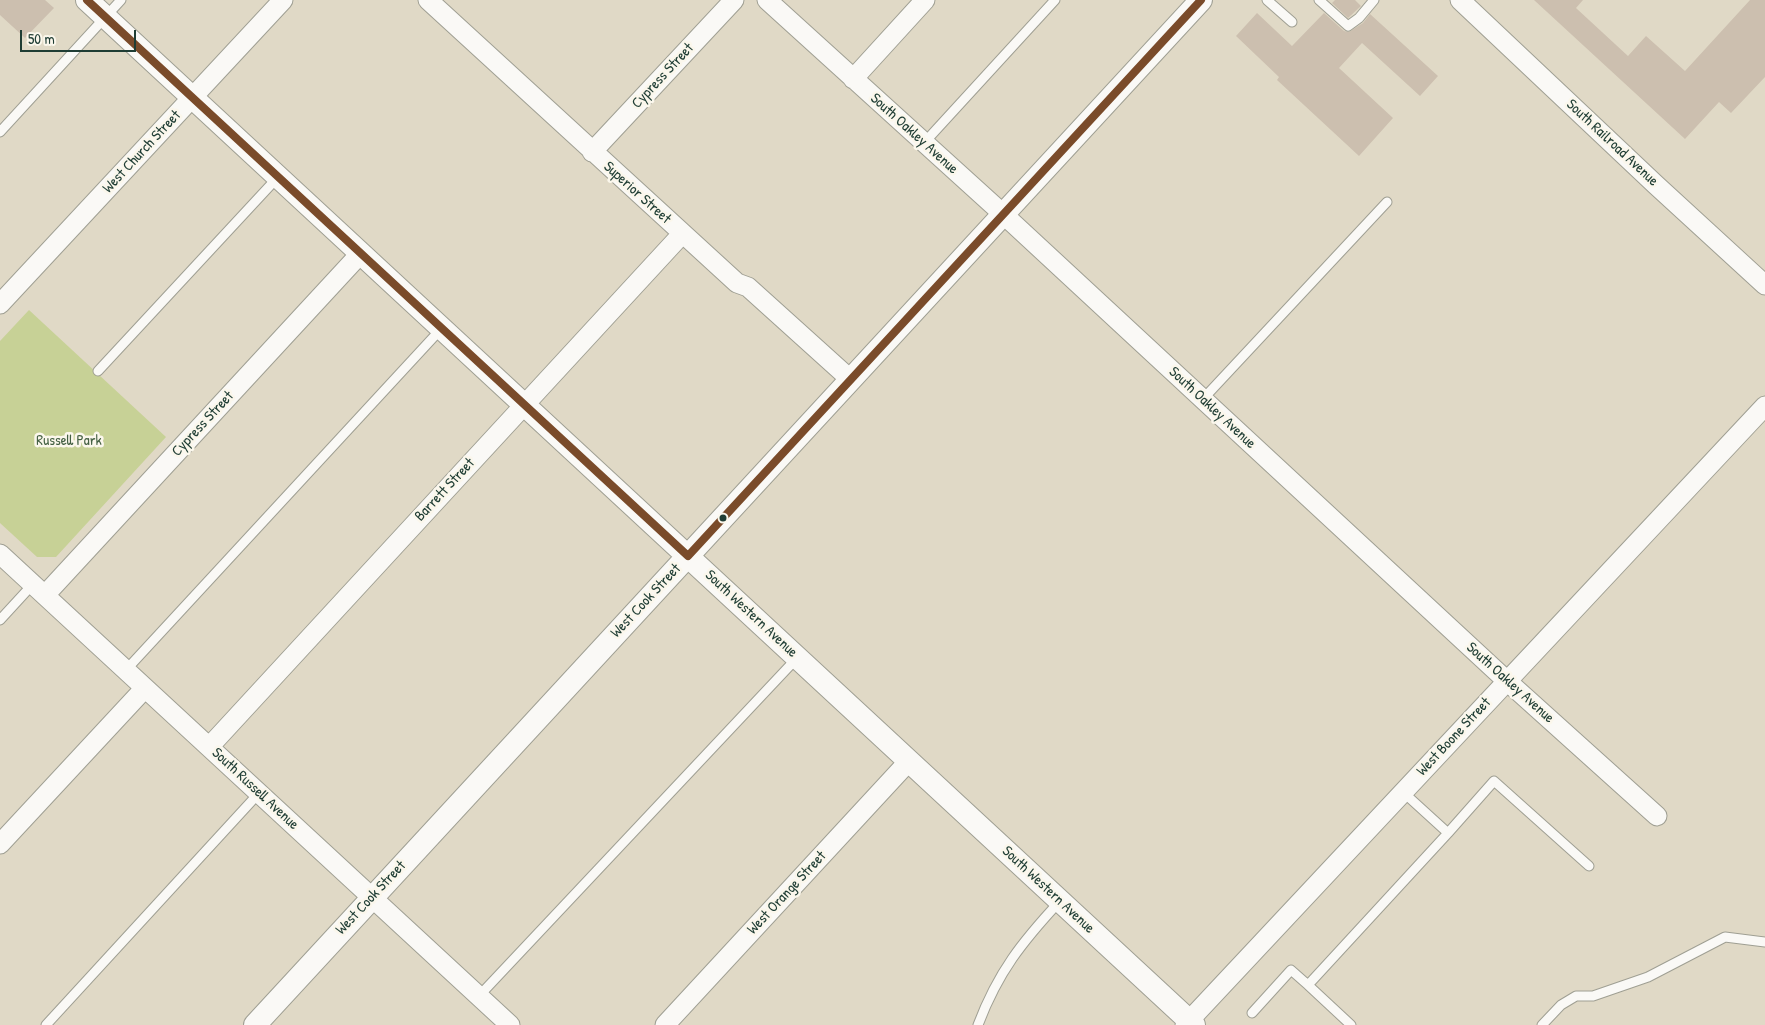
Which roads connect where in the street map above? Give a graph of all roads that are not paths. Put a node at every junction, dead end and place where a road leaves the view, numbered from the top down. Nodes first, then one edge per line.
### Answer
1 (87, 0) edge
2 (121, 0) edge
3 (283, 0) edge
4 (428, 0) edge
5 (734, 0) edge
6 (767, 0) edge
7 (925, 0) edge
8 (1055, 0) edge
9 (1201, 0) edge
10 (1267, 0) edge
11 (1319, 0) edge
12 (1374, 0) edge
13 (1460, 0) edge
14 (106, 17) junction
15 (1292, 22) dead end
16 (853, 79) junction
17 (192, 98) junction
18 (0, 132) edge
19 (924, 143) junction
20 (592, 152) junction
21 (278, 177) junction
22 (1387, 202) dead end
23 (1003, 214) junction
24 (682, 234) junction
25 (361, 253) junction
26 (1765, 285) edge
27 (0, 304) edge
28 (441, 328) junction
29 (98, 371) dead end
30 (850, 379) junction
31 (1203, 399) junction
32 (524, 405) junction
33 (1765, 406) edge
34 (0, 554) edge
35 (688, 556) junction
36 (39, 590) junction
37 (0, 620) edge
38 (797, 658) junction
39 (126, 670) junction
40 (1507, 680) junction
41 (145, 688) junction
42 (209, 747) junction
43 (909, 761) junction
44 (1403, 792) junction
45 (259, 793) junction
46 (1656, 816) dead end
47 (1448, 833) junction
48 (0, 844) edge
49 (1589, 866) dead end
50 (372, 898) junction
51 (1060, 901) junction
52 (1765, 942) edge
53 (1308, 985) junction
54 (478, 996) junction
55 (1252, 1013) dead end
56 (1189, 1023) edge
57 (46, 1025) edge
58 (254, 1025) edge
59 (510, 1025) edge
60 (665, 1025) edge
61 (978, 1025) edge
62 (1351, 1025) edge
63 (1542, 1025) edge

1 - 14 street, South Western Avenue
2 - 14 lane
3 - 17 street, West Church Street
4 - 20 street, Superior Street
5 - 20 street, Cypress Street
6 - 16 street, South Oakley Avenue
7 - 16 street
8 - 19 lane
9 - 23 street, West Cook Street
10 - 15 lane
11 - 12 lane
13 - 26 street, South Railroad Avenue
14 - 17 street, South Western Avenue
14 - 18 lane
16 - 19 street, South Oakley Avenue
17 - 21 street, South Western Avenue
17 - 27 street, West Church Street
19 - 23 street, South Oakley Avenue
20 - 24 street, Superior Street
21 - 25 street, South Western Avenue
21 - 29 lane
22 - 31 lane
23 - 30 street, West Cook Street
23 - 31 street, South Oakley Avenue
24 - 30 street, Superior Street
24 - 32 street, Barrett Street
25 - 28 street, South Western Avenue
25 - 36 street, Cypress Street
28 - 32 street, South Western Avenue
28 - 39 lane
30 - 35 street, West Cook Street
31 - 40 street, South Oakley Avenue
32 - 35 street, South Western Avenue
32 - 42 street, Barrett Street
33 - 40 street, West Boone Street
34 - 36 street, South Russell Avenue
35 - 38 street, South Western Avenue
35 - 50 street, West Cook Street
36 - 37 lane
36 - 39 street, South Russell Avenue
38 - 43 street, South Western Avenue
38 - 54 lane
39 - 41 street, South Russell Avenue
40 - 44 street, West Boone Street
40 - 46 street, South Oakley Avenue
41 - 42 street, South Russell Avenue
41 - 48 street
42 - 45 street, South Russell Avenue
43 - 51 street, South Western Avenue
43 - 60 street, West Orange Street
44 - 47 lane
44 - 56 street, West Boone Street
45 - 50 street, South Russell Avenue
45 - 57 lane
47 - 49 lane
47 - 53 lane
50 - 54 street, South Russell Avenue
50 - 58 street, West Cook Street
51 - 56 street, South Western Avenue
51 - 61 lane
52 - 63 lane
53 - 55 lane
53 - 62 lane
54 - 59 street, South Russell Avenue

